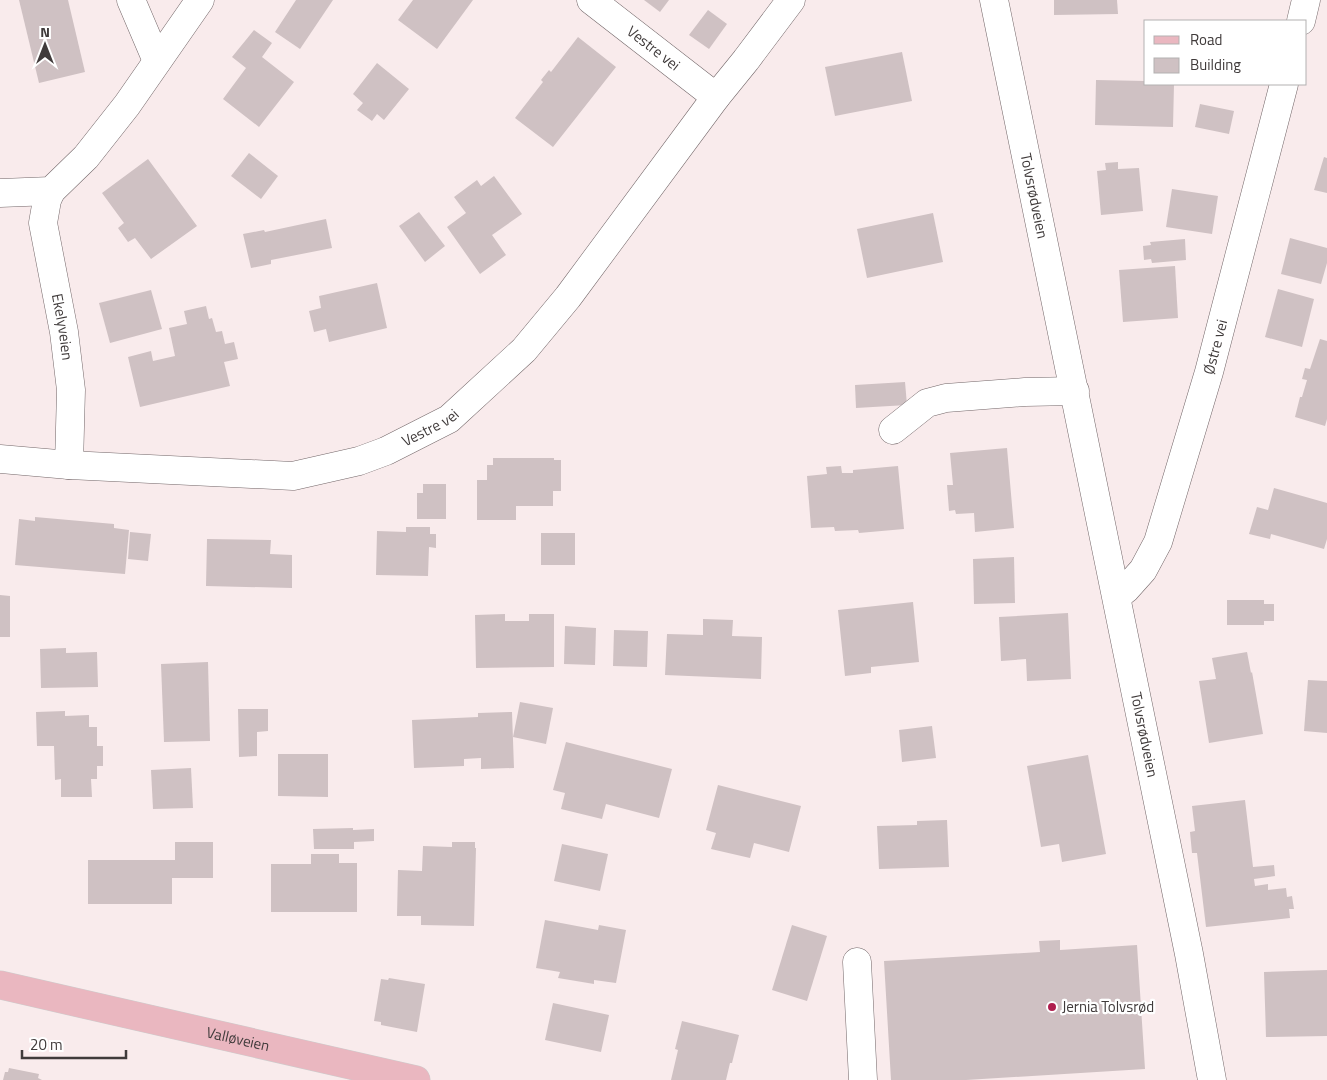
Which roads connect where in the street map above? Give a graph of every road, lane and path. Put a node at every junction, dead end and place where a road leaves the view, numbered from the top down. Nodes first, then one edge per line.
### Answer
1 (131, 0) edge
2 (200, 0) edge
3 (591, 0) edge
4 (791, 0) edge
5 (994, 0) edge
6 (1306, 0) edge
7 (1300, 20) edge
8 (157, 61) junction
9 (1284, 85) edge
10 (716, 97) junction
11 (51, 191) junction
12 (0, 193) edge
13 (1074, 391) junction
14 (893, 430) dead end
15 (0, 459) edge
16 (69, 465) junction
17 (1117, 596) junction
18 (857, 962) dead end
19 (0, 985) edge
20 (416, 1080) edge
21 (863, 1080) edge
22 (1212, 1080) edge

1 - 8 street
2 - 8 street, Ekelyveien
3 - 10 street, Vestre vei
4 - 10 street, Vestre vei
5 - 13 street, Tolvsrødveien
6 - 7 street
8 - 11 street, Ekelyveien
9 - 17 street, Østre vei
10 - 16 street, Vestre vei
11 - 12 street
11 - 16 street, Ekelyveien
13 - 14 street
13 - 17 street, Tolvsrødveien
15 - 16 street, Vestre vei
17 - 22 street, Tolvsrødveien
18 - 21 street
19 - 20 main road, Valløveien

